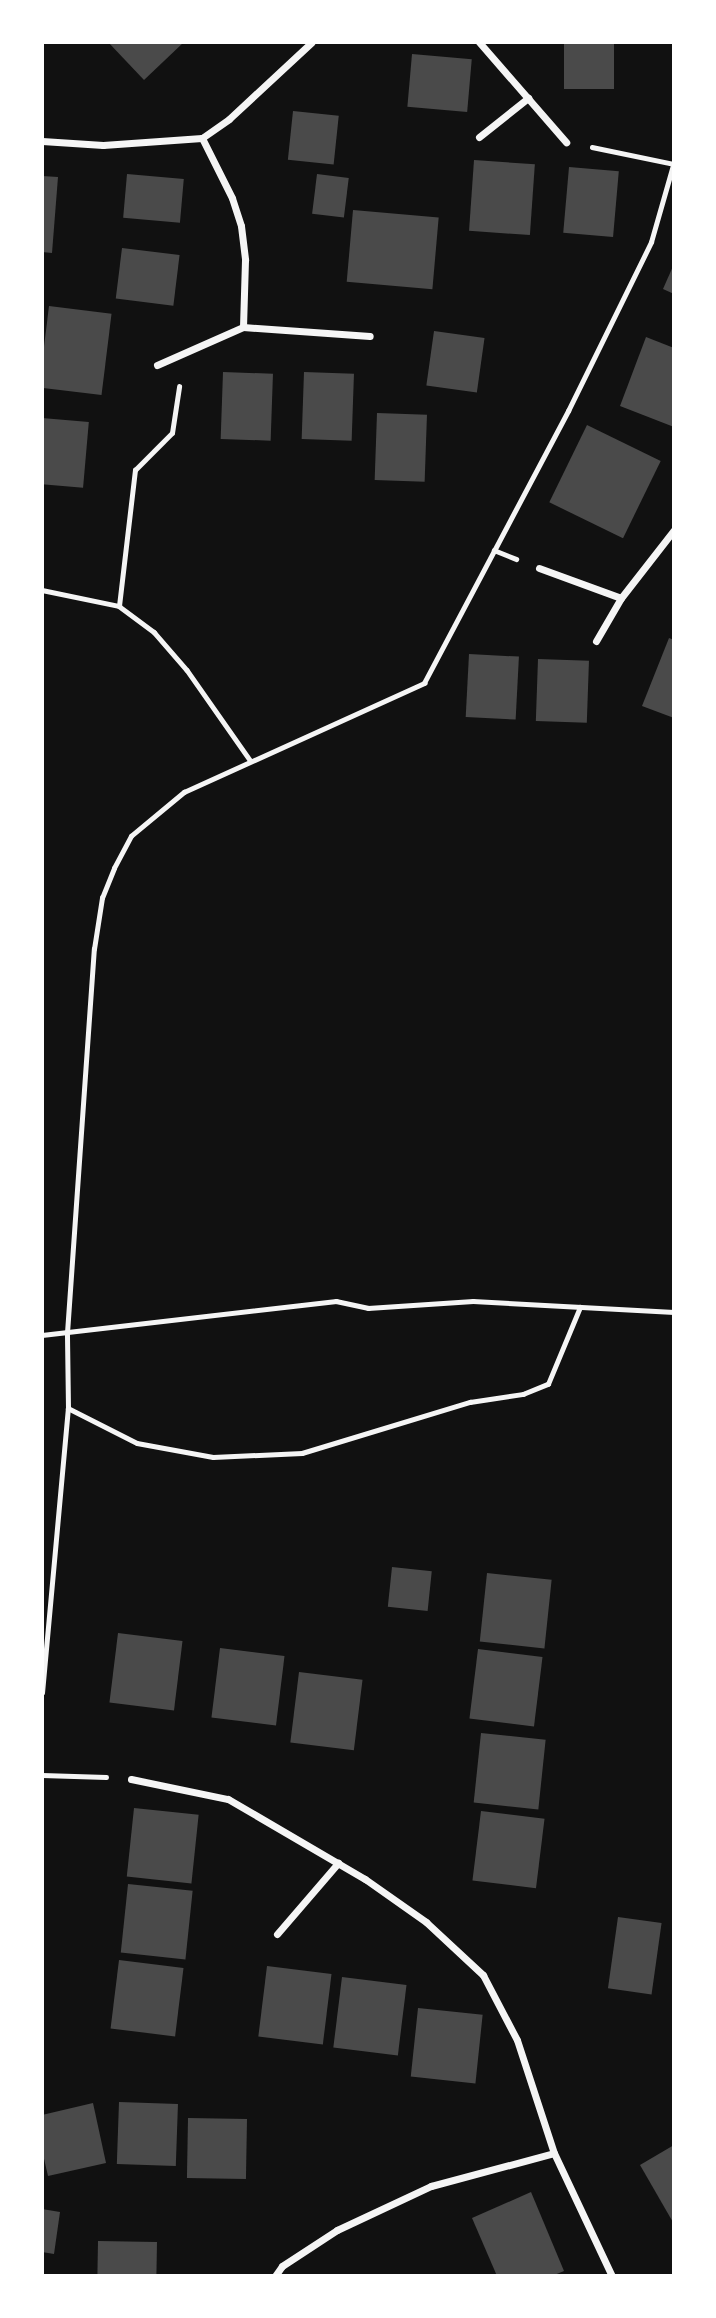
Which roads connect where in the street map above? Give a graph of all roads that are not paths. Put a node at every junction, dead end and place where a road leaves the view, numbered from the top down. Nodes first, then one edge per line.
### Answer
1 (312, 42) edge
2 (479, 42) edge
3 (528, 98) junction
4 (479, 137) dead end
5 (202, 138) junction
6 (42, 141) edge
7 (566, 142) road end
8 (243, 327) junction
9 (370, 336) dead end
10 (156, 365) dead end
11 (674, 530) edge
12 (539, 568) dead end
13 (621, 598) junction
14 (596, 640) dead end
15 (131, 1779) road end
16 (338, 1863) junction
17 (277, 1934) dead end
18 (554, 2153) junction
19 (275, 2276) edge
20 (612, 2276) edge

1 - 5 street
2 - 3 street
3 - 4 street
3 - 7 street
5 - 6 street
5 - 8 street
8 - 9 street
8 - 10 street
11 - 13 street
12 - 13 street
13 - 14 street
15 - 16 street
16 - 17 street
16 - 18 street
18 - 19 street
18 - 20 street

